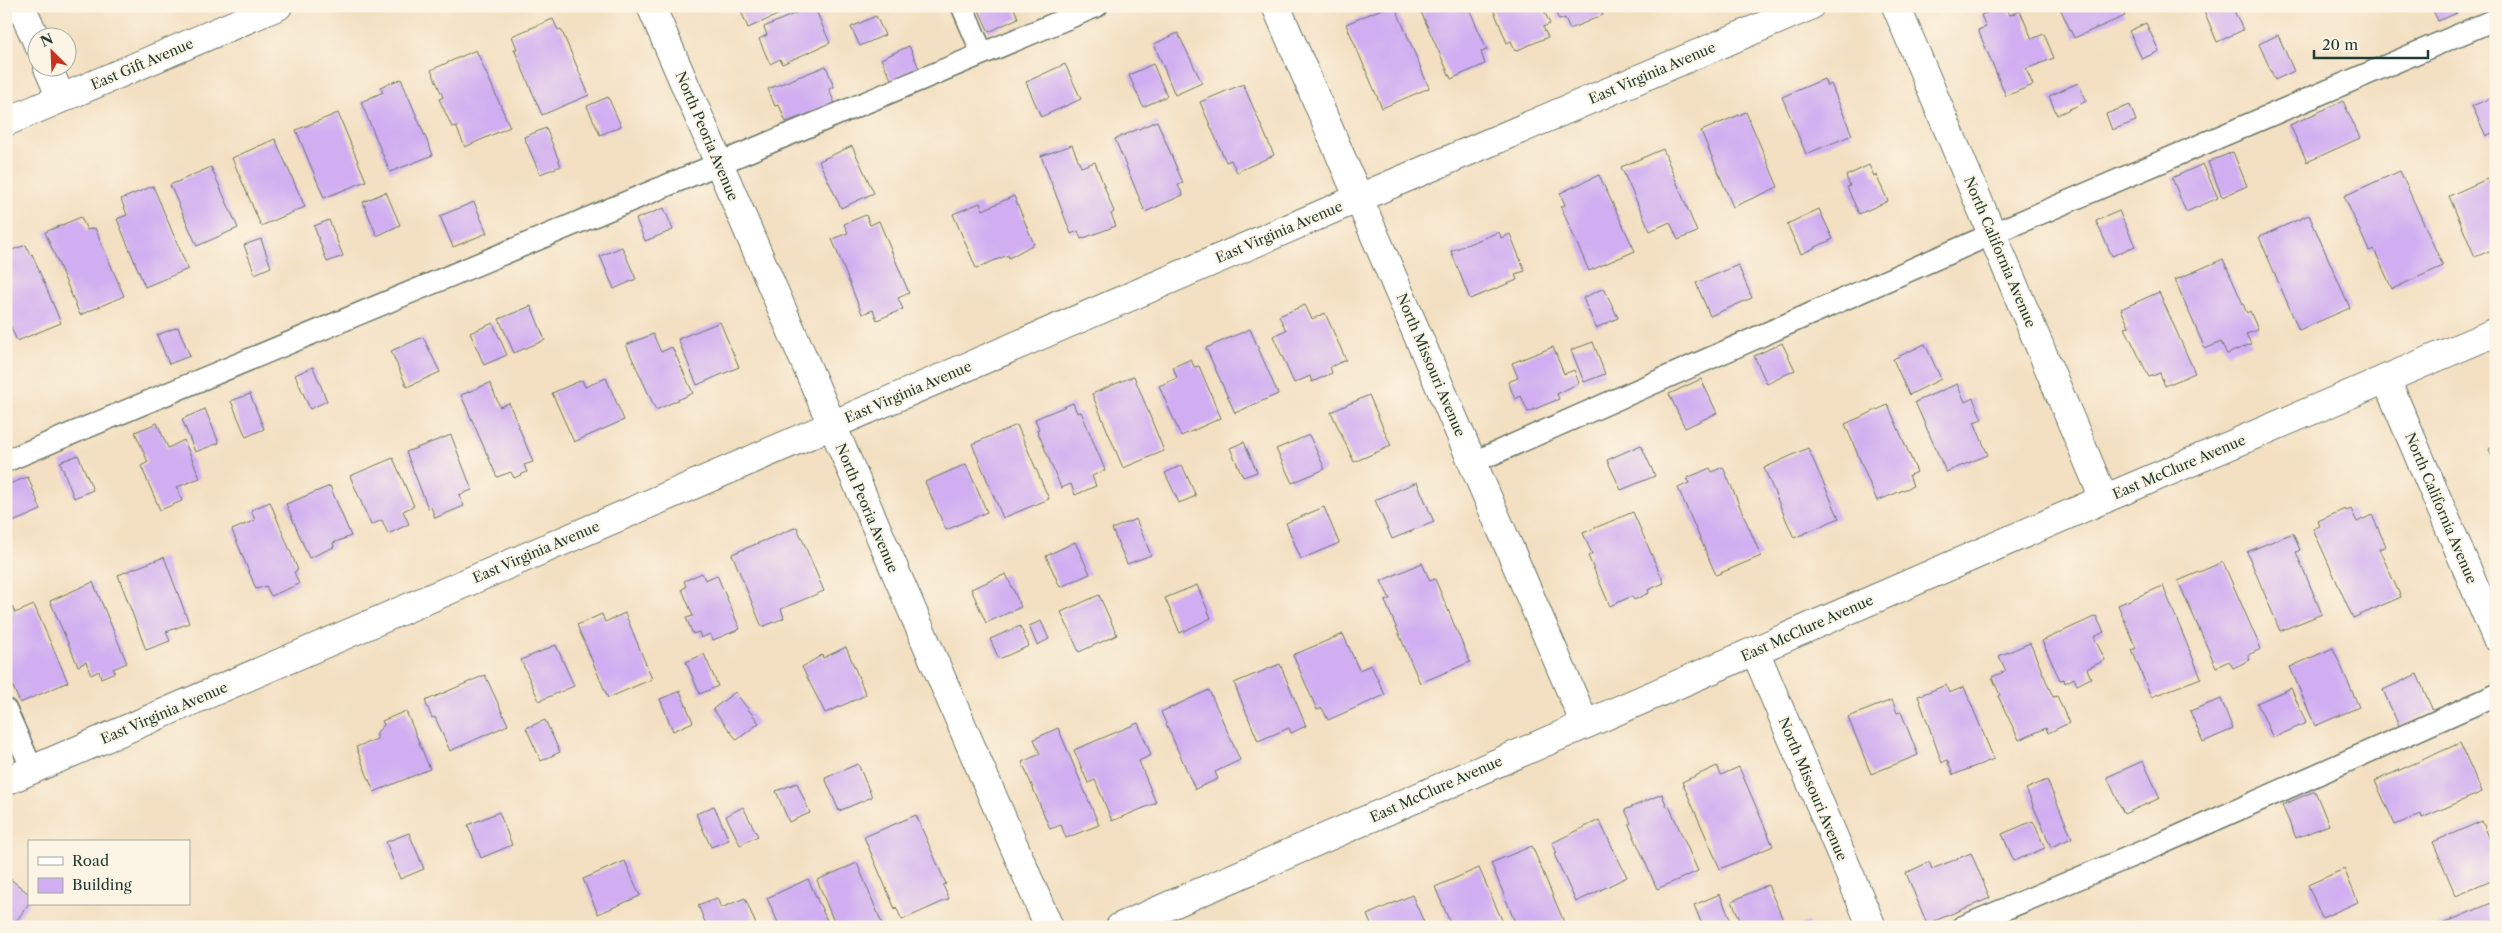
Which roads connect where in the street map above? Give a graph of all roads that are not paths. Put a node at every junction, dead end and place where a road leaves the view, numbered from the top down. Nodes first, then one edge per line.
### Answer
1 (21, 6) edge
2 (278, 6) edge
3 (651, 6) edge
4 (962, 6) edge
5 (1097, 6) edge
6 (1276, 6) edge
7 (1810, 6) edge
8 (1896, 6) edge
9 (2496, 20) edge
10 (31, 28) edge
11 (982, 52) junction
12 (52, 78) edge
13 (61, 98) junction
14 (6, 122) edge
15 (718, 162) junction
16 (1359, 198) junction
17 (1992, 234) junction
18 (2496, 332) edge
19 (2386, 379) junction
20 (831, 425) junction
21 (6, 461) edge
22 (1472, 463) junction
23 (2104, 499) junction
24 (2496, 637) edge
25 (1755, 651) junction
26 (2496, 695) edge
27 (6, 710) edge
28 (1584, 724) junction
29 (32, 770) junction
30 (6, 781) edge
31 (1126, 926) edge
32 (1049, 927) edge
33 (1872, 927) edge
34 (1962, 927) edge

1 - 10 street
2 - 13 street, East Gift Avenue
3 - 15 street, North Peoria Avenue
4 - 11 lane
5 - 11 lane
6 - 16 street, North Missouri Avenue
7 - 16 street, East Virginia Avenue
8 - 17 street, North California Avenue
9 - 17 lane
11 - 15 lane
12 - 13 street
13 - 14 street, East Gift Avenue
15 - 20 street, North Peoria Avenue
15 - 21 lane
16 - 20 street, East Virginia Avenue
16 - 22 street, North Missouri Avenue
17 - 22 lane
17 - 23 street, North California Avenue
18 - 19 street, East McClure Avenue
19 - 23 street, East McClure Avenue
19 - 24 street, North California Avenue
20 - 29 street, East Virginia Avenue
20 - 32 street, North Peoria Avenue
22 - 28 street, North Missouri Avenue
23 - 25 street, East McClure Avenue
25 - 28 street, East McClure Avenue
25 - 33 street, North Missouri Avenue
26 - 34 lane
27 - 29 lane
28 - 31 street, East McClure Avenue
29 - 30 street, East Virginia Avenue

